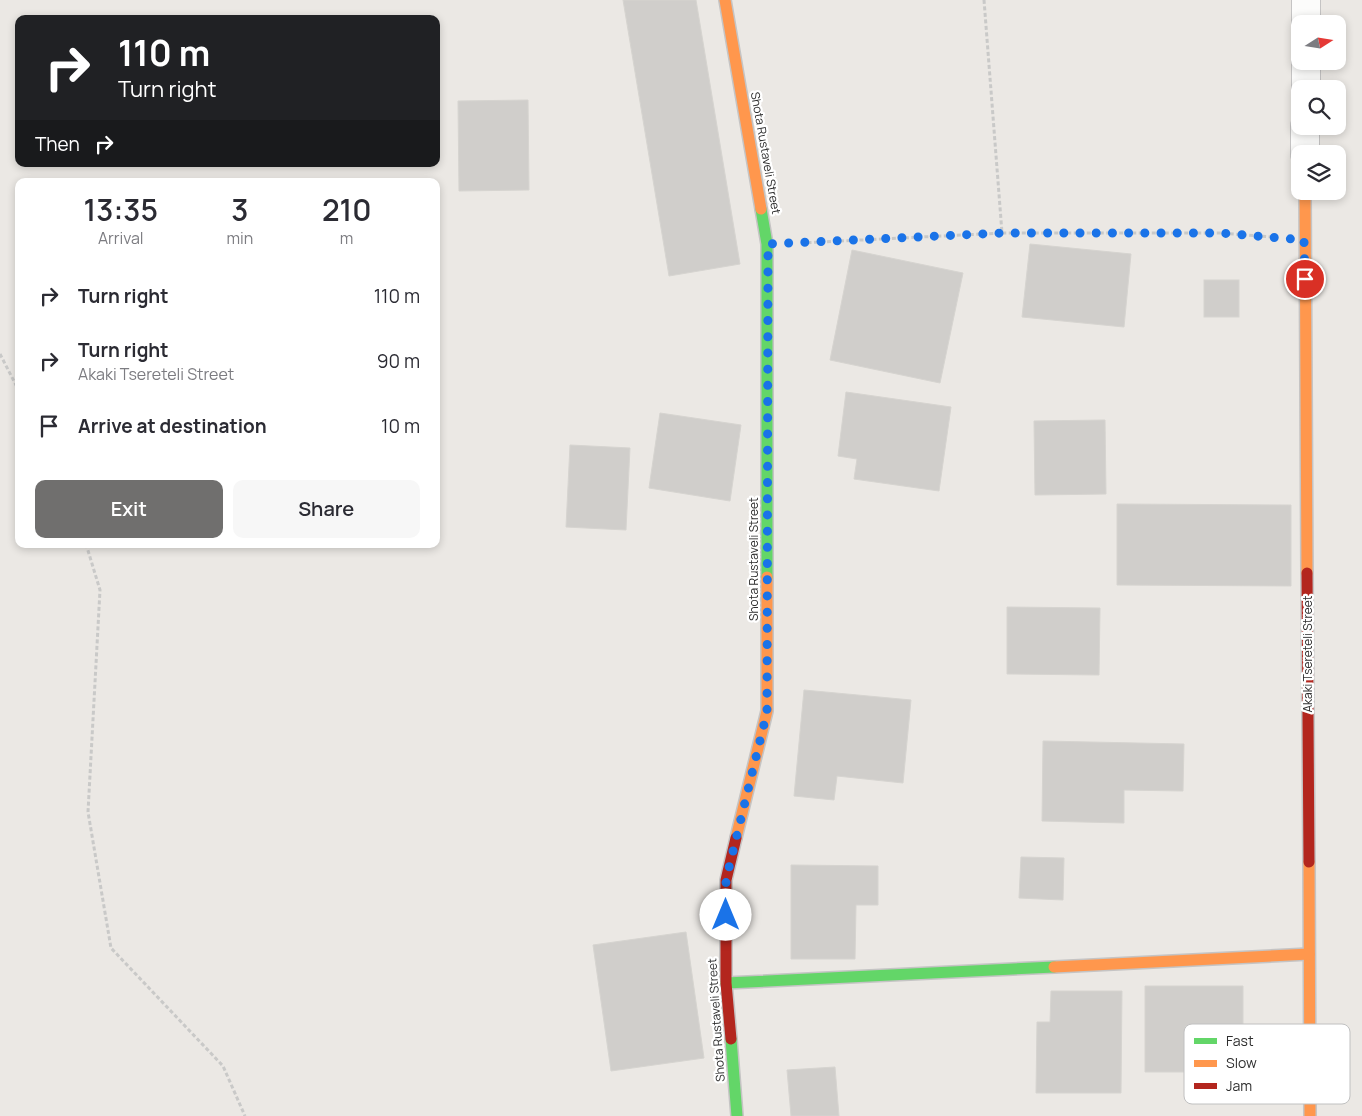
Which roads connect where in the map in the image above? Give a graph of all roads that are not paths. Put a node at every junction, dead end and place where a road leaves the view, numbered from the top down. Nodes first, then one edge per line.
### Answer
1 (726, 0) edge
2 (1306, 0) edge
3 (1306, 15) edge
4 (1305, 200) edge
5 (1309, 954) junction
6 (726, 983) junction
7 (1309, 1024) edge
8 (737, 1116) edge

1 - 6 street, Shota Rustaveli Street
2 - 3 street
4 - 5 street, Akaki Tsereteli Street
5 - 6 street
5 - 7 street, Akaki Tsereteli Street
6 - 8 street, Shota Rustaveli Street

